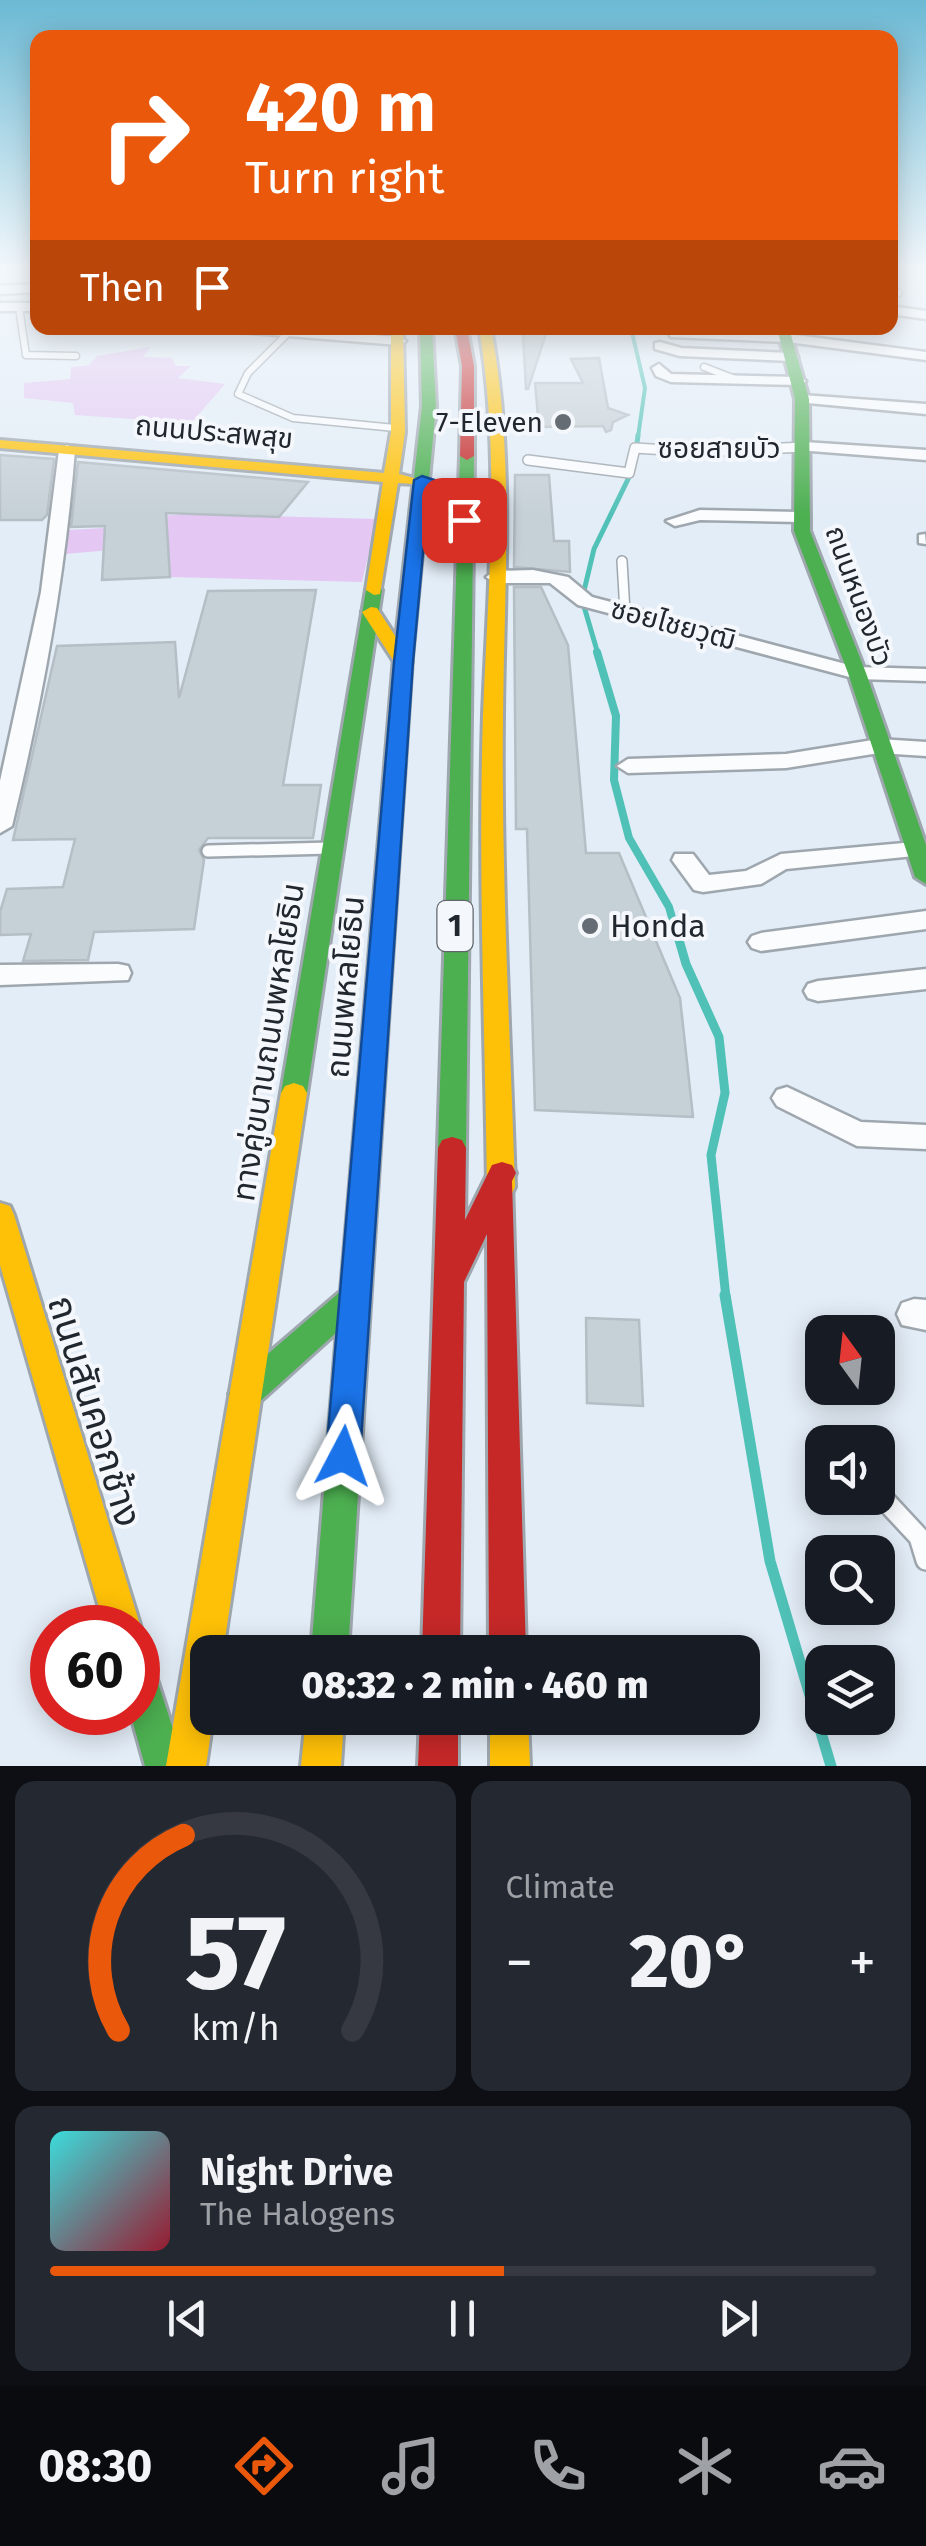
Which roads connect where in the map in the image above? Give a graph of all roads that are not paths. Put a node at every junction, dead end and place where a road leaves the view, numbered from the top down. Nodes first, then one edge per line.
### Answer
1 (25, 350) edge
2 (271, 350) edge
3 (398, 350) edge
4 (427, 350) edge
5 (465, 350) edge
6 (476, 350) edge
7 (490, 350) edge
8 (789, 350) edge
9 (874, 350) edge
10 (76, 356) dead end
11 (926, 356) edge
12 (704, 367) dead end
13 (494, 368) junction
14 (659, 368) dead end
15 (734, 379) junction
16 (800, 390) junction
17 (926, 409) edge
18 (395, 428) junction
19 (0, 444) edge
20 (467, 447) junction
21 (804, 447) junction
22 (67, 450) junction
23 (926, 456) edge
24 (528, 460) dead end
25 (390, 478) junction
26 (422, 480) junction
27 (799, 517) junction
28 (464, 520) junction
29 (674, 520) dead end
30 (622, 561) dead end
31 (462, 564) junction
32 (495, 577) junction
33 (495, 602) junction
34 (371, 612) junction
35 (625, 612) junction
36 (403, 662) junction
37 (857, 673) junction
38 (926, 676) edge
39 (28, 720) junction
40 (0, 722) edge
41 (879, 746) junction
42 (926, 749) edge
43 (628, 766) dead end
44 (916, 824) edge
45 (0, 826) edge
46 (332, 848) junction
47 (915, 850) junction
48 (208, 851) dead end
49 (684, 860) dead end
50 (926, 878) edge
51 (926, 920) edge
52 (761, 942) dead end
53 (118, 972) dead end
54 (0, 974) edge
55 (926, 979) edge
56 (818, 991) dead end
57 (787, 1098) dead end
58 (926, 1137) edge
59 (502, 1173) junction
60 (0, 1215) edge
61 (446, 1288) junction
62 (354, 1298) junction
63 (244, 1394) junction
64 (895, 1512) edge
65 (926, 1560) edge
66 (117, 1605) edge
67 (331, 1635) edge
68 (441, 1635) edge
69 (508, 1635) edge
70 (157, 1735) edge
71 (324, 1735) edge
72 (439, 1735) edge
73 (509, 1735) edge
74 (166, 1764) edge
75 (322, 1766) edge
76 (438, 1766) edge
77 (510, 1766) edge

1 - 10 lane
2 - 18 lane
3 - 18 main road, ทางคู่ขนานถนนพหลโยธิน
4 - 26 main road, ถนนพหลโยธิน
5 - 20 main road, 1
6 - 13 main road
7 - 13 main road, 1
8 - 16 main road, ถนนหนองบัว
9 - 11 street
12 - 15 lane
13 - 32 main road, 1
14 - 15 street
15 - 16 street
16 - 17 street
16 - 21 main road, ถนนหนองบัว
18 - 25 main road, ทางคู่ขนานถนนพหลโยธิน
19 - 22 main road, ถนนประสพสุข
20 - 26 main road
20 - 28 main road, 1
21 - 23 street
21 - 24 lane, ซอยสายบัว
21 - 27 main road, ถนนหนองบัว
22 - 25 main road, ถนนประสพสุข
22 - 39 street
25 - 26 main road, ถนนประสพสุข
25 - 34 main road, ทางคู่ขนานถนนพหลโยธิน
26 - 28 main road
26 - 36 main road, ถนนพหลโยธิน
27 - 29 street
27 - 37 main road, ถนนหนองบัว
28 - 31 main road, 1
30 - 35 lane
31 - 33 main road
31 - 61 main road, 1
32 - 33 main road, 1
32 - 35 street, ซอยไชยวุฒิ
33 - 59 main road, 1
34 - 36 main road
34 - 46 main road, ทางคู่ขนานถนนพหลโยธิน
35 - 37 street, ซอยไชยวุฒิ
36 - 62 main road, ถนนพหลโยธิน
37 - 38 street, ซอยไชยวุฒิ
37 - 41 main road, ถนนหนองบัว
39 - 40 street
39 - 45 street
41 - 42 street
41 - 43 street
41 - 44 main road, ถนนหนองบัว
44 - 47 main road, ถนนหนองบัว
46 - 48 lane
46 - 63 main road, ทางคู่ขนานถนนพหลโยธิน
47 - 49 street
47 - 50 main road, ถนนหนองบัว
51 - 52 street
53 - 54 street
55 - 56 street
57 - 58 street
59 - 61 main road
59 - 69 main road, 1
60 - 66 main road, ถนนสันคอกช้าง
61 - 68 main road, 1
62 - 63 main road
62 - 67 main road, ถนนพหลโยธิน
63 - 74 main road, ทางคู่ขนานถนนพหลโยธิน
64 - 65 lane
70 - 74 main road
71 - 75 main road
72 - 76 main road
73 - 77 main road

